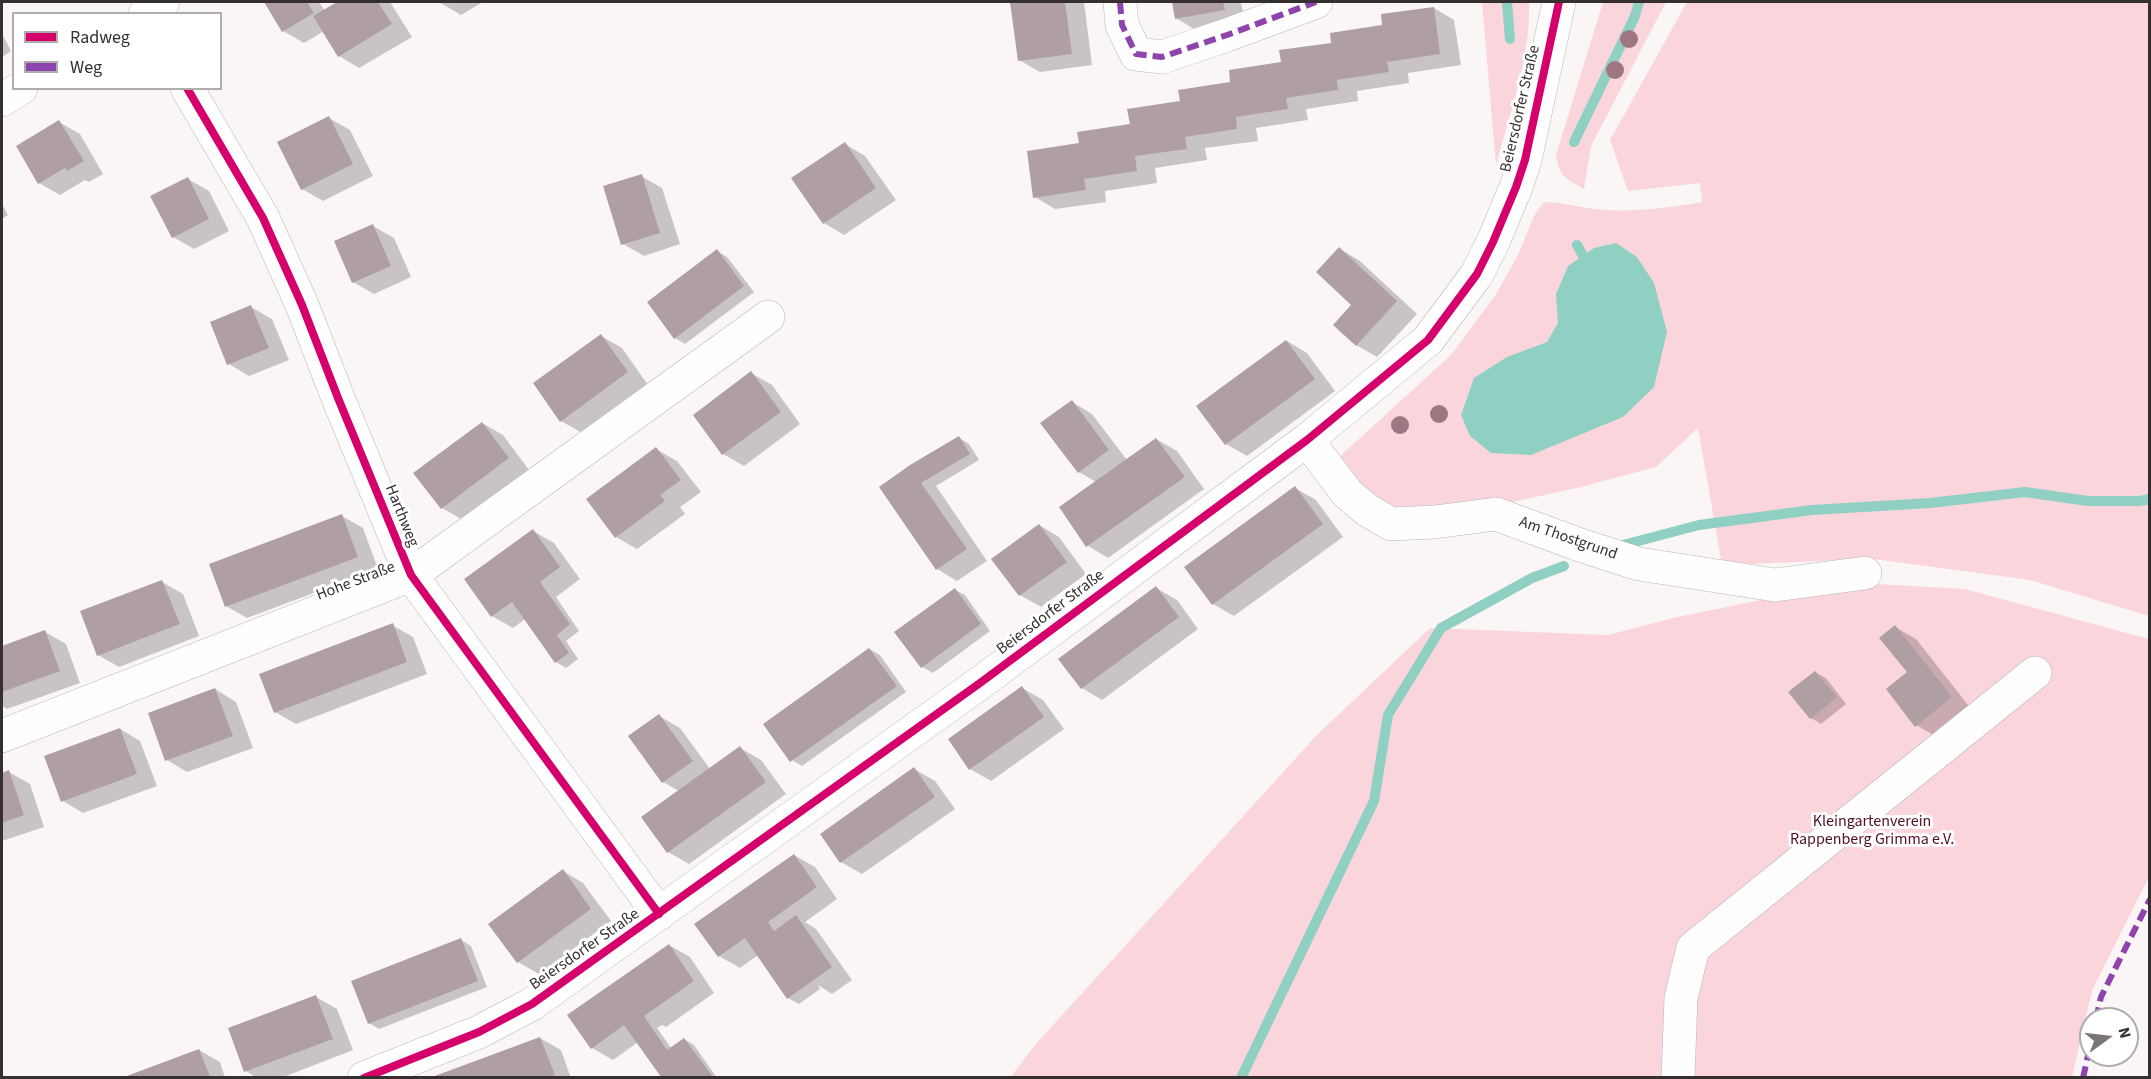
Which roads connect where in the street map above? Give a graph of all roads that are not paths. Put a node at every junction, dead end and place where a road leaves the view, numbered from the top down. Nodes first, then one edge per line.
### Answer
1 (163, 2) edge
2 (1120, 2) edge
3 (1316, 2) edge
4 (1559, 2) edge
5 (148, 12) edge
6 (18, 90) edge
7 (188, 90) edge
8 (2, 100) edge
9 (768, 317) dead end
10 (1307, 440) junction
11 (1864, 573) dead end
12 (411, 575) junction
13 (2035, 674) dead end
14 (2, 736) edge
15 (659, 914) junction
16 (364, 1077) edge
17 (1678, 1077) edge

1 - 5 street
2 - 3 street
4 - 10 street, Beiersdorfer Straße
6 - 8 street
7 - 12 street, Harthweg
9 - 12 street, Hohe Straße
10 - 11 street, Am Thostgrund
10 - 15 street, Beiersdorfer Straße
12 - 14 street, Hohe Straße
12 - 15 street, Harthweg
13 - 17 street
15 - 16 street, Beiersdorfer Straße

